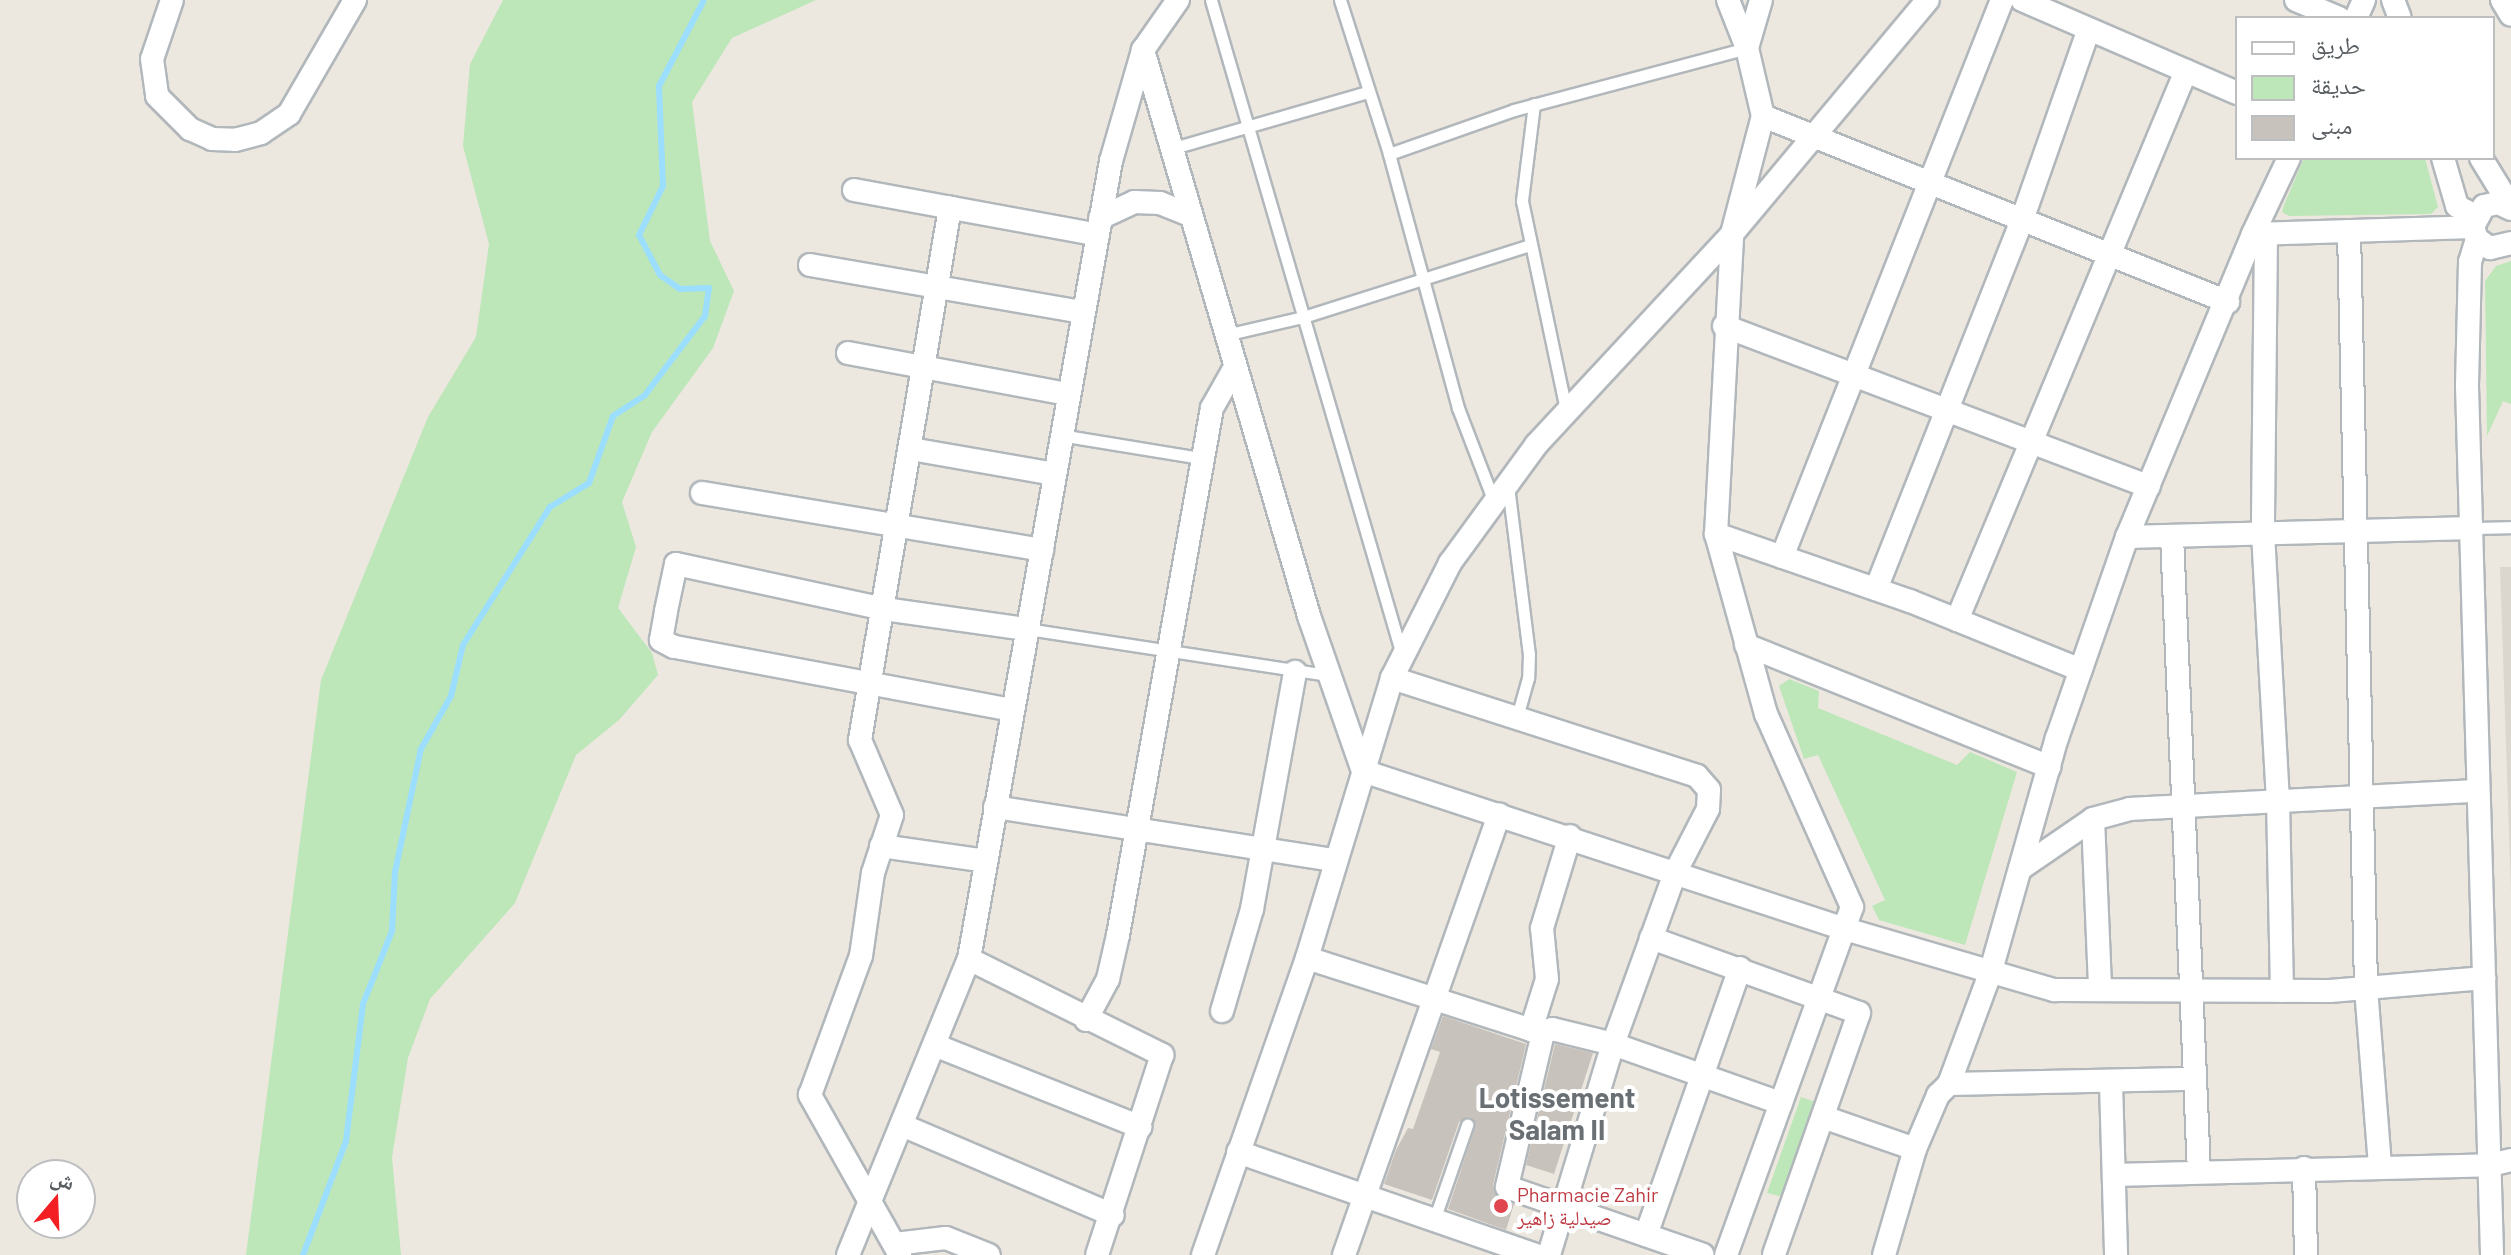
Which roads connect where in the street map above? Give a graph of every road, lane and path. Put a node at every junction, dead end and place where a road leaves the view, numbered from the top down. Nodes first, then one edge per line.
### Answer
1 (172, 0) edge
2 (355, 0) edge
3 (1178, 0) edge
4 (1211, 0) edge
5 (1340, 0) edge
6 (1728, 0) edge
7 (1761, 0) edge
8 (1928, 0) edge
9 (2002, 0) edge
10 (2022, 0) edge
11 (2296, 0) edge
12 (2502, 0) edge
13 (2511, 15) edge
14 (2334, 16) edge
15 (2089, 29) junction
16 (1747, 48) junction
17 (1143, 50) junction
18 (2186, 71) junction
19 (1368, 92) junction
20 (2235, 92) edge
21 (1534, 104) junction
22 (1763, 116) junction
23 (1248, 128) junction
24 (1814, 136) junction
25 (1169, 149) junction
26 (1389, 154) junction
27 (2288, 160) edge
28 (2444, 160) edge
29 (2482, 160) edge
30 (1928, 183) junction
31 (854, 190) dead end
32 (950, 208) junction
33 (2511, 208) edge
34 (1189, 215) junction
35 (2022, 220) junction
36 (1099, 226) junction
37 (2475, 228) junction
38 (2349, 231) junction
39 (1732, 234) junction
40 (2259, 234) junction
41 (2511, 243) edge
42 (1530, 245) junction
43 (2110, 255) junction
44 (810, 265) dead end
45 (1422, 281) junction
46 (940, 288) junction
47 (2228, 302) junction
48 (1082, 312) junction
49 (1303, 317) junction
50 (1724, 326) junction
51 (1224, 335) junction
52 (848, 353) dead end
53 (925, 369) junction
54 (1234, 369) junction
55 (1853, 374) junction
56 (1067, 394) junction
57 (1566, 409) junction
58 (1946, 413) junction
59 (1059, 435) junction
60 (2030, 445) junction
61 (911, 449) junction
62 (1201, 458) junction
63 (1054, 474) junction
64 (2149, 487) junction
65 (1500, 492) junction
66 (702, 493) dead end
67 (898, 527) junction
68 (2511, 527) edge
69 (2471, 528) junction
70 (2263, 533) junction
71 (2352, 533) junction
72 (1716, 534) junction
73 (2172, 536) junction
74 (2127, 537) junction
75 (1042, 550) junction
76 (1782, 557) junction
77 (1876, 589) junction
78 (884, 609) junction
79 (1957, 620) junction
80 (1027, 629) junction
81 (1746, 645) junction
82 (1167, 652) junction
83 (1402, 655) junction
84 (2081, 670) junction
85 (1295, 672) junction
86 (1328, 675) junction
87 (1392, 678) junction
88 (870, 685) junction
89 (1012, 710) junction
90 (1517, 717) junction
91 (2049, 767) junction
92 (1363, 771) junction
93 (2475, 791) junction
94 (2362, 799) junction
95 (2278, 800) junction
96 (2187, 806) junction
97 (995, 807) junction
98 (1499, 814) junction
99 (2093, 819) junction
100 (1135, 827) junction
101 (1570, 836) junction
102 (1264, 845) junction
103 (881, 846) junction
104 (1334, 860) junction
105 (986, 861) junction
106 (2020, 869) junction
107 (1675, 873) junction
108 (1845, 929) junction
109 (1651, 938) junction
110 (1307, 958) junction
111 (969, 959) junction
112 (1740, 968) junction
113 (1990, 974) junction
114 (2484, 978) junction
115 (2366, 988) junction
116 (2100, 989) junction
117 (2193, 989) junction
118 (2282, 991) junction
119 (1817, 996) junction
120 (1435, 1001) junction
121 (1222, 1011) dead end
122 (1086, 1020) junction
123 (1537, 1032) junction
124 (1613, 1044) junction
125 (937, 1046) junction
126 (1705, 1075) junction
127 (2195, 1079) junction
128 (1949, 1084) junction
129 (2111, 1084) junction
130 (1781, 1103) junction
131 (1826, 1118) junction
132 (1467, 1125) dead end
133 (904, 1126) junction
134 (1141, 1127) junction
135 (1915, 1149) junction
136 (1238, 1152) junction
137 (2500, 1163) edge
138 (2380, 1166) junction
139 (2304, 1168) junction
140 (2199, 1172) junction
141 (2114, 1175) junction
142 (1368, 1197) junction
143 (869, 1207) junction
144 (1564, 1207) junction
145 (1113, 1215) junction
146 (1434, 1220) junction
147 (1646, 1235) junction
148 (898, 1249) edge
149 (848, 1255) edge
150 (989, 1255) edge
151 (1097, 1255) edge
152 (1203, 1255) edge
153 (1344, 1255) edge
154 (1535, 1255) edge
155 (1549, 1255) edge
156 (1703, 1255) edge
157 (1726, 1255) edge
158 (1774, 1255) edge
159 (1884, 1255) edge
160 (2116, 1255) edge
161 (2306, 1255) edge
162 (2492, 1255) edge

1 - 2 street
3 - 17 street
4 - 23 lane
5 - 19 lane
6 - 16 street
7 - 16 street
8 - 24 street
9 - 30 street
10 - 15 street
11 - 14 street
12 - 13 street
15 - 18 street
15 - 35 street
16 - 21 lane
16 - 22 street
17 - 25 street
17 - 36 street
18 - 20 street
18 - 43 street
19 - 23 lane
19 - 26 lane
21 - 26 lane
21 - 42 lane
22 - 24 street
22 - 39 street
23 - 25 lane
23 - 49 lane
24 - 30 street
24 - 39 street
25 - 34 street
26 - 45 lane
27 - 40 street
28 - 37 street
29 - 33 street
30 - 35 street
30 - 55 street
31 - 32 street
32 - 36 street
32 - 46 street
33 - 37 street
34 - 36 street
34 - 51 street
35 - 43 street
35 - 58 street
36 - 48 street
37 - 38 street
37 - 41 street
37 - 69 street
38 - 40 street
38 - 71 street
39 - 50 street
39 - 57 street
40 - 47 street
40 - 70 street
42 - 45 lane
42 - 57 lane
43 - 47 street
43 - 60 street
44 - 46 street
45 - 49 lane
45 - 65 lane
46 - 48 street
46 - 53 street
47 - 64 street
48 - 56 street
49 - 51 lane
49 - 83 lane
50 - 55 street
50 - 72 street
51 - 54 street
52 - 53 street
53 - 56 street
53 - 61 street
54 - 62 street
54 - 86 street
55 - 58 street
55 - 76 street
56 - 59 street
57 - 65 street
58 - 60 street
58 - 77 street
59 - 62 lane
59 - 63 street
60 - 64 street
60 - 79 street
61 - 63 street
61 - 67 street
62 - 82 street
63 - 75 street
64 - 74 street
65 - 83 street
65 - 90 lane
66 - 67 street
67 - 75 street
67 - 78 street
68 - 69 lane
69 - 71 street
69 - 93 street
70 - 71 street
70 - 73 street
70 - 95 street
71 - 94 street
72 - 76 street
72 - 81 street
73 - 74 street
73 - 96 street
74 - 84 street
75 - 80 street
76 - 77 street
77 - 79 street
78 - 80 street
78 - 88 street
78 - 88 street
79 - 84 street
80 - 82 lane
80 - 89 street
81 - 91 street
81 - 108 street
82 - 85 lane
82 - 100 street
83 - 87 street
84 - 91 street
85 - 86 lane
85 - 102 street
86 - 92 street
87 - 90 street
87 - 92 street
88 - 89 street
88 - 103 street
89 - 97 street
90 - 107 street
91 - 106 street
92 - 98 street
92 - 104 street
93 - 94 street
93 - 114 street
94 - 95 street
94 - 115 street
95 - 96 street
95 - 118 street
96 - 99 street
96 - 117 street
97 - 100 street
97 - 105 street
98 - 101 street
98 - 120 street
99 - 106 street
99 - 116 street
100 - 102 street
100 - 122 street
101 - 107 street
101 - 123 street
102 - 104 street
102 - 121 street
103 - 105 street
103 - 143 street
104 - 110 street
105 - 111 street
106 - 113 street
107 - 108 street
107 - 109 street
108 - 113 street
108 - 119 street
109 - 112 street
109 - 124 street
110 - 120 street
110 - 136 street
111 - 122 street
111 - 125 street
112 - 119 street
112 - 126 street
113 - 116 street
113 - 128 street
114 - 115 street
114 - 137 street
115 - 118 street
115 - 138 street
116 - 117 street
117 - 118 street
117 - 127 street
119 - 130 street
119 - 131 street
120 - 123 street
120 - 142 street
122 - 134 street
123 - 124 street
123 - 144 street
124 - 126 street
124 - 144 street
125 - 133 street
125 - 134 street
126 - 130 street
126 - 147 street
127 - 129 street
127 - 140 street
128 - 129 street
128 - 135 street
129 - 141 street
130 - 157 street
131 - 135 street
131 - 158 street
132 - 146 lane
133 - 143 street
133 - 145 street
134 - 145 street
135 - 159 street
136 - 142 street
136 - 152 street
137 - 138 street
137 - 162 street
138 - 139 street
139 - 140 street
139 - 161 street
140 - 141 street
141 - 160 street
142 - 146 street
142 - 153 street
143 - 148 street
143 - 149 street
144 - 147 street
144 - 155 street
145 - 151 street
146 - 154 street
147 - 156 street
148 - 150 street

